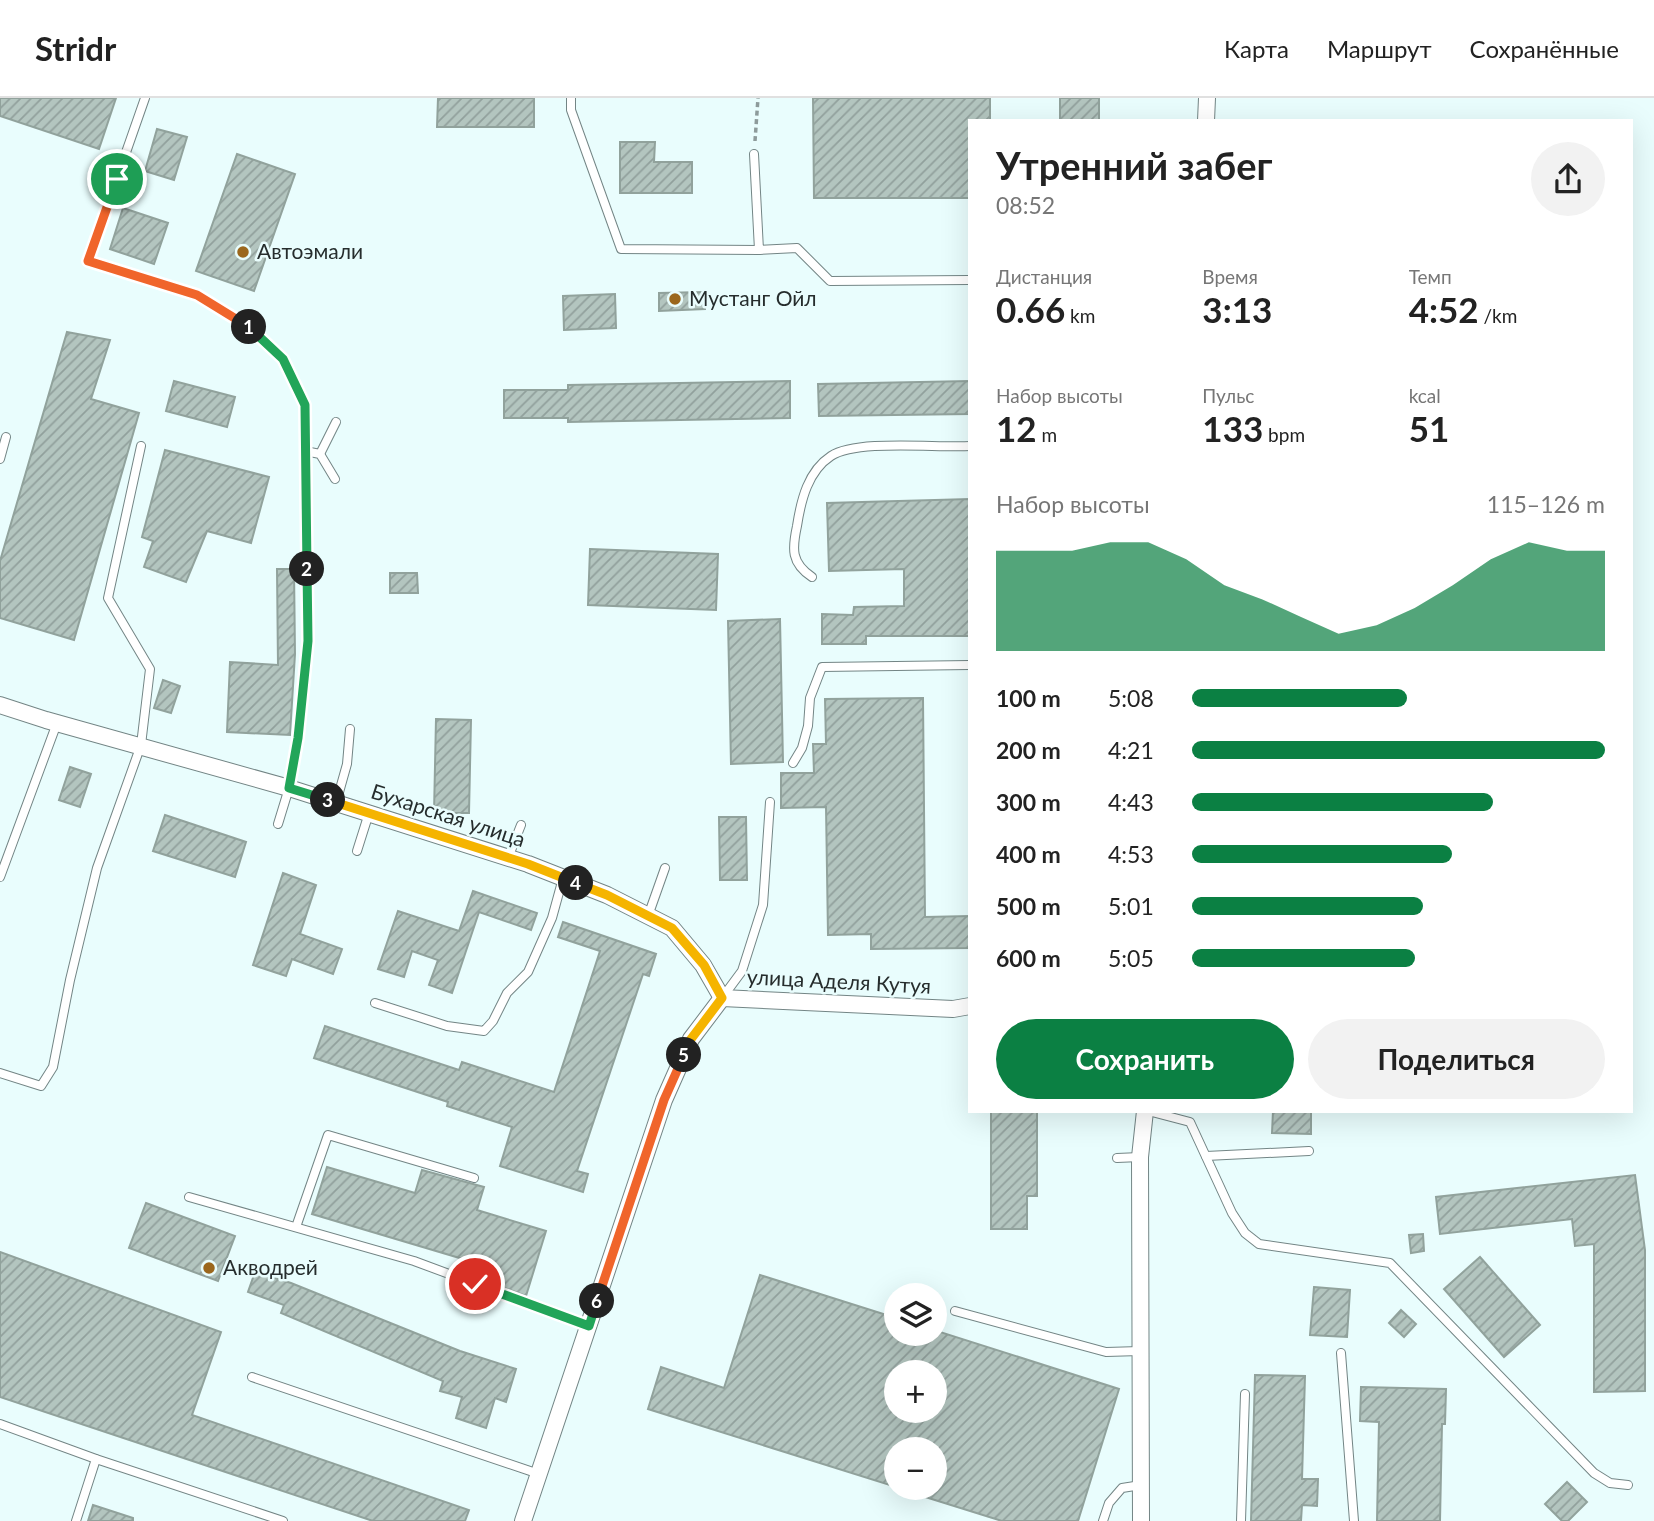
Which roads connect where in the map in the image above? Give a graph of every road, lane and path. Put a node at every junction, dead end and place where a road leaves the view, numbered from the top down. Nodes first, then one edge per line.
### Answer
1 (145, 98) edge
2 (571, 98) edge
3 (758, 98) edge
4 (1207, 98) edge
5 (1206, 119) edge
6 (754, 154) joint
7 (760, 250) junction
8 (968, 280) edge
9 (336, 422) dead end
10 (6, 437) dead end
11 (141, 446) dead end
12 (968, 446) edge
13 (305, 451) junction
14 (320, 454) junction
15 (0, 459) edge
16 (335, 479) dead end
17 (812, 577) dead end
18 (968, 665) edge
19 (0, 705) edge
20 (57, 723) junction
21 (350, 729) dead end
22 (141, 745) junction
23 (793, 763) dead end
24 (289, 788) junction
25 (770, 802) dead end
26 (336, 803) junction
27 (369, 813) junction
28 (278, 824) dead end
29 (521, 825) dead end
30 (357, 851) dead end
31 (509, 858) junction
32 (664, 868) dead end
33 (0, 877) edge
34 (563, 878) junction
35 (648, 916) junction
36 (722, 998) junction
37 (375, 1003) dead end
38 (968, 1006) edge
39 (0, 1073) edge
40 (1147, 1113) edge
41 (1155, 1113) edge
42 (1309, 1151) dead end
43 (1206, 1156) junction
44 (1140, 1157) junction
45 (1117, 1158) dead end
46 (474, 1178) dead end
47 (189, 1197) dead end
48 (296, 1227) junction
49 (955, 1311) dead end
50 (589, 1326) junction
51 (1140, 1350) junction
52 (1341, 1353) dead end
53 (252, 1377) dead end
54 (1245, 1394) dead end
55 (0, 1424) edge
56 (96, 1459) junction
57 (539, 1474) junction
58 (1141, 1485) junction
59 (1628, 1485) dead end
60 (76, 1521) edge
61 (283, 1521) edge
62 (523, 1521) edge
63 (1103, 1521) edge
64 (1141, 1521) edge
65 (1241, 1521) edge
66 (1354, 1521) edge

1 - 13 lane
2 - 7 lane
3 - 6 path
4 - 5 street
6 - 7 lane
7 - 8 lane
9 - 14 lane
10 - 15 lane
11 - 22 lane
12 - 17 lane
13 - 14 lane
13 - 24 lane
14 - 16 lane
18 - 23 lane
19 - 20 street, Бухарская улица
20 - 22 street, Бухарская улица
20 - 33 lane
21 - 26 lane
22 - 24 street, Бухарская улица
22 - 39 lane
24 - 26 street, Бухарская улица
24 - 28 lane
25 - 36 lane
26 - 27 street, Бухарская улица
27 - 30 lane
27 - 31 street, Бухарская улица
29 - 31 lane
31 - 34 street, Бухарская улица
32 - 35 lane
34 - 35 street, Бухарская улица
34 - 37 lane
35 - 36 street, Бухарская улица
36 - 38 street, улица Аделя Кутуя
36 - 50 street, улица Аделя Кутуя
40 - 44 street
41 - 43 lane
42 - 43 lane
43 - 59 lane
44 - 45 lane
44 - 51 street
46 - 48 lane
47 - 48 lane
48 - 50 lane
49 - 51 lane
50 - 57 street, улица Аделя Кутуя
51 - 58 street
52 - 66 lane
53 - 57 lane
54 - 65 lane
55 - 56 lane
56 - 60 lane
56 - 61 lane
57 - 62 street, улица Аделя Кутуя
58 - 63 lane
58 - 64 street

